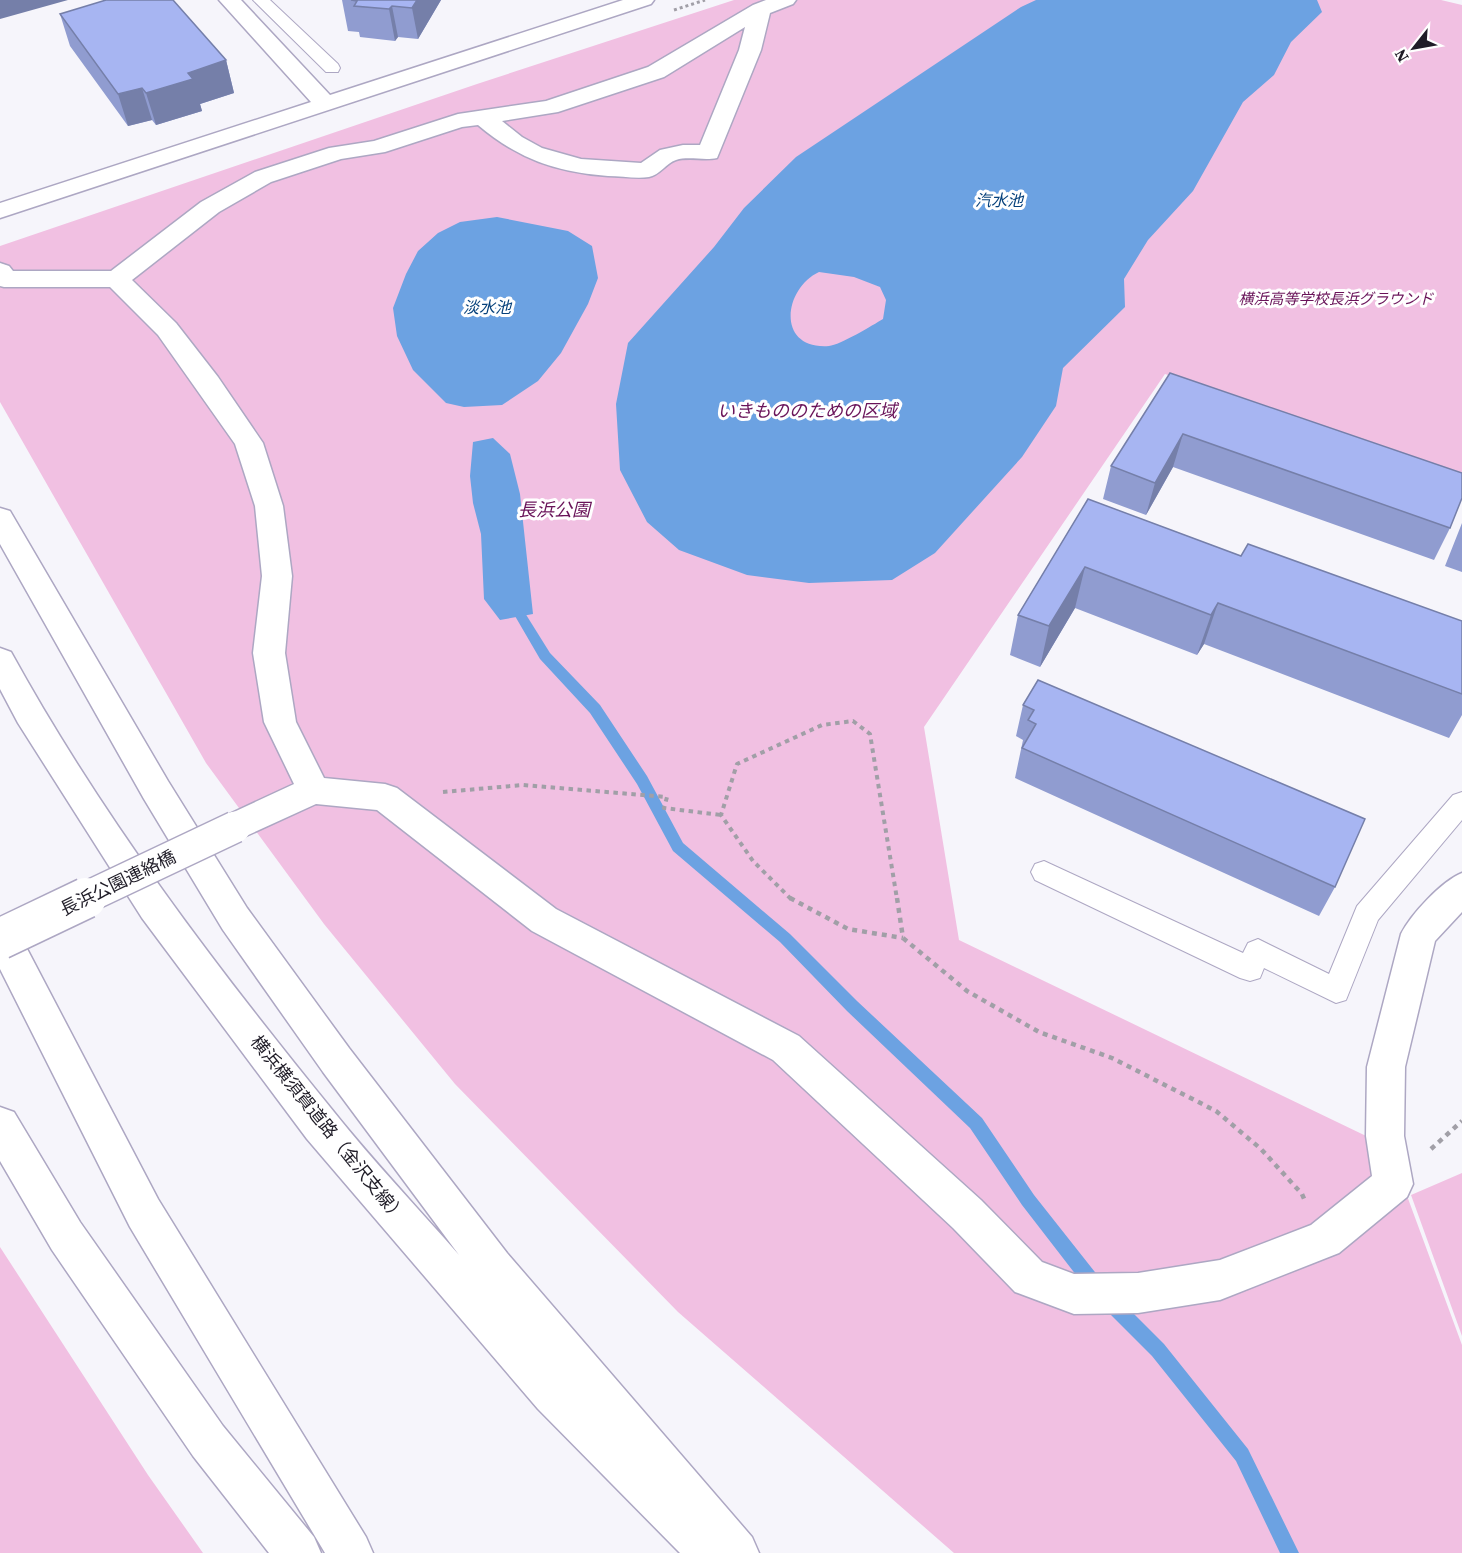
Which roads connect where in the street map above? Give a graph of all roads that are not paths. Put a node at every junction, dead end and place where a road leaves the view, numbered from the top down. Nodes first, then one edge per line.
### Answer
1 (229, 0) edge
2 (261, 0) edge
3 (644, 0) edge
4 (786, 0) edge
5 (760, 9) junction
6 (332, 68) dead end
7 (325, 103) junction
8 (482, 116) junction
9 (0, 211) edge
10 (0, 271) edge
11 (117, 279) junction
12 (0, 518) edge
13 (0, 660) edge
14 (313, 790) junction
15 (1462, 802) edge
16 (1044, 872) dead end
17 (1462, 888) edge
18 (0, 933) edge
19 (0, 939) edge
20 (0, 1125) edge
21 (298, 1553) edge
22 (350, 1553) edge
23 (713, 1553) edge
24 (736, 1553) edge

1 - 7 main road
2 - 6 lane
3 - 7 main road
4 - 5 main road
5 - 8 main road
5 - 8 main road
7 - 9 main road
8 - 11 main road
10 - 11 main road
11 - 14 main road
12 - 24 main road
13 - 23 main road, 横浜横須賀道路（金沢支線）
14 - 17 main road
14 - 19 main road, 長浜公園連絡橋, bridge
15 - 16 lane
18 - 22 main road
20 - 21 main road

